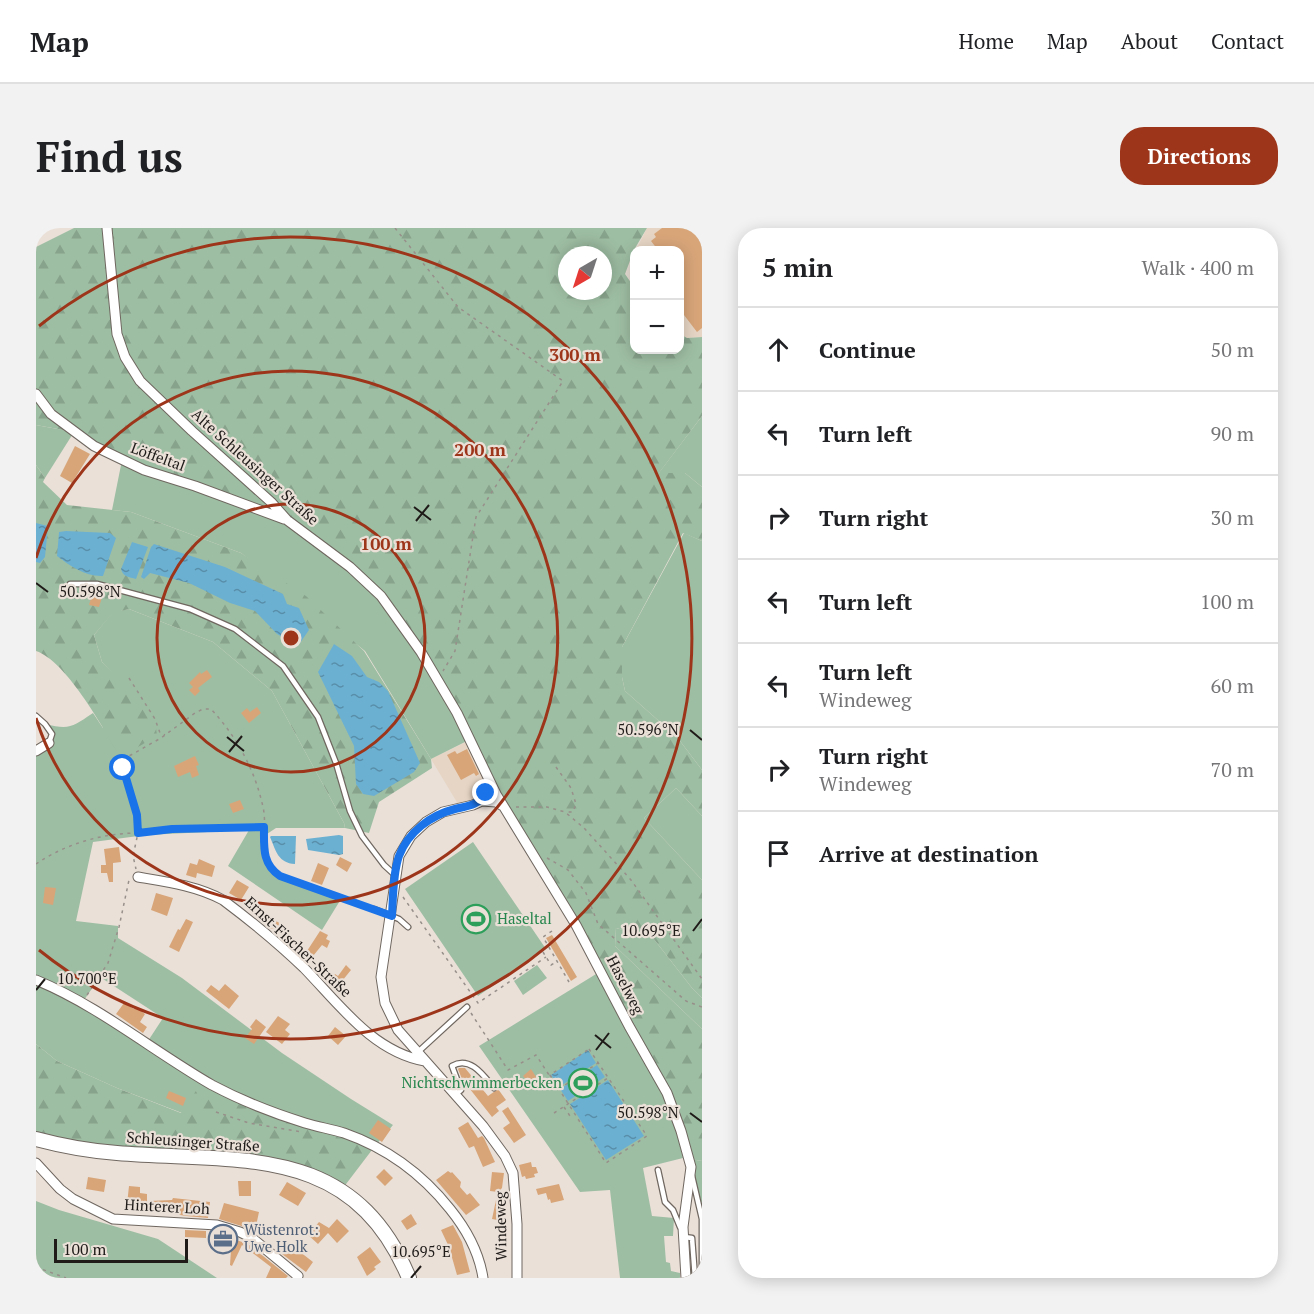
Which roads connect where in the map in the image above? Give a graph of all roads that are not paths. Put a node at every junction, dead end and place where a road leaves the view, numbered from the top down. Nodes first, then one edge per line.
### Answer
1 (107, 228) edge
2 (36, 394) edge
3 (287, 520) junction
4 (70, 584) dead end
5 (36, 716) edge
6 (49, 743) joint
7 (36, 751) edge
8 (489, 780) junction
9 (496, 794) joint
10 (482, 801) junction
11 (505, 807) junction
12 (396, 876) junction
13 (138, 877) road end
14 (374, 909) road end
15 (392, 916) junction
16 (408, 927) dead end
17 (36, 980) edge
18 (467, 1007) road end
19 (418, 1052) junction
20 (425, 1061) junction
21 (494, 1088) dead end
22 (455, 1095) junction
23 (36, 1139) edge
24 (36, 1163) edge
25 (691, 1167) junction
26 (658, 1170) dead end
27 (683, 1237) junction
28 (702, 1277) edge
29 (297, 1278) edge
30 (409, 1278) edge
31 (483, 1278) edge
32 (517, 1278) edge
33 (686, 1278) edge
34 (695, 1278) edge

1 - 3 street, Alte Schleusinger Straße
2 - 3 street, Löffeltal
3 - 8 street, Alte Schleusinger Straße
4 - 12 lane
5 - 6 lane
6 - 7 street
8 - 9 street, Alte Schleusinger Straße
8 - 10 street
9 - 11 street, Haselweg
10 - 11 street
10 - 12 street, Windeweg
11 - 25 street, Haselweg
12 - 15 street, Windeweg
13 - 20 street, Ernst-Fischer-Straße
14 - 15 lane
15 - 16 lane
15 - 19 street, Windeweg
17 - 31 street, Windeweg
18 - 19 lane
19 - 20 street, Windeweg
20 - 22 street, Windeweg
21 - 22 lane
22 - 32 street, Windeweg
23 - 30 main road, Schleusinger Straße
24 - 29 street, Hinterer Loh
25 - 27 street, Haselweg
25 - 28 lane, Haselweg
26 - 27 lane
27 - 33 street, Haselweg
27 - 34 lane

